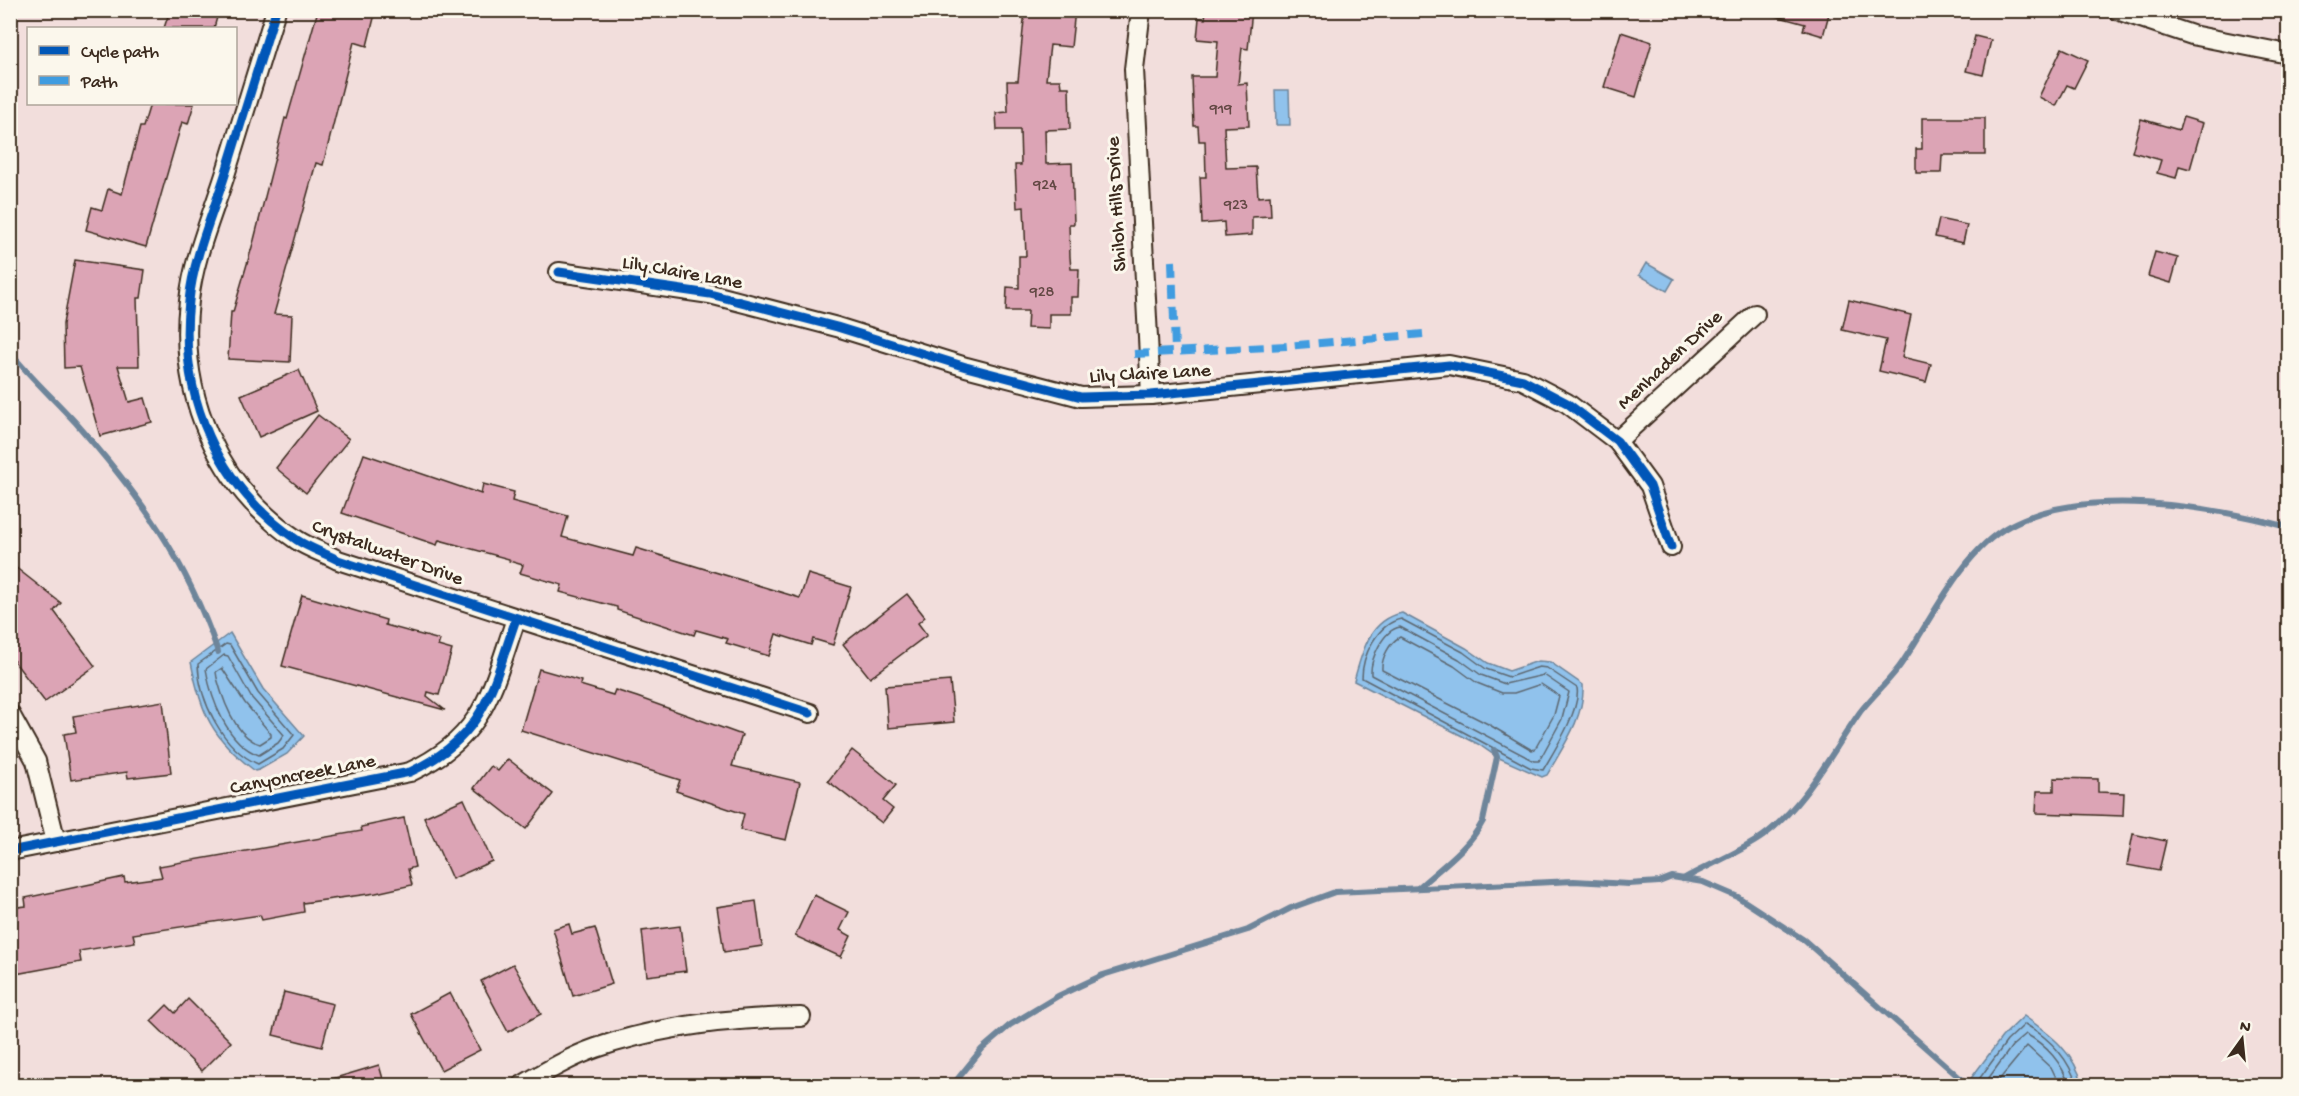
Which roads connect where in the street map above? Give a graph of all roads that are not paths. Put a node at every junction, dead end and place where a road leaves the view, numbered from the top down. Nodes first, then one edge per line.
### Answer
1 (276, 10) edge
2 (1141, 10) edge
3 (2117, 10) edge
4 (2289, 54) edge
5 (559, 272) dead end
6 (1755, 314) dead end
7 (1151, 395) junction
8 (1617, 441) junction
9 (1671, 547) dead end
10 (516, 619) junction
11 (810, 713) dead end
12 (10, 714) edge
13 (56, 842) junction
14 (10, 851) edge
15 (801, 1017) dead end
16 (521, 1086) edge

1 - 10 street, Crystalwater Drive
2 - 7 street, Shiloh Hills Drive
3 - 4 street
5 - 7 street, Lily Claire Lane
6 - 8 street, Menhaden Drive
7 - 8 street, Lily Claire Lane
8 - 9 street, Lily Claire Lane
10 - 11 street, Crystalwater Drive
10 - 13 street, Canyoncreek Lane
12 - 13 street
13 - 14 street, Canyoncreek Lane
15 - 16 street

